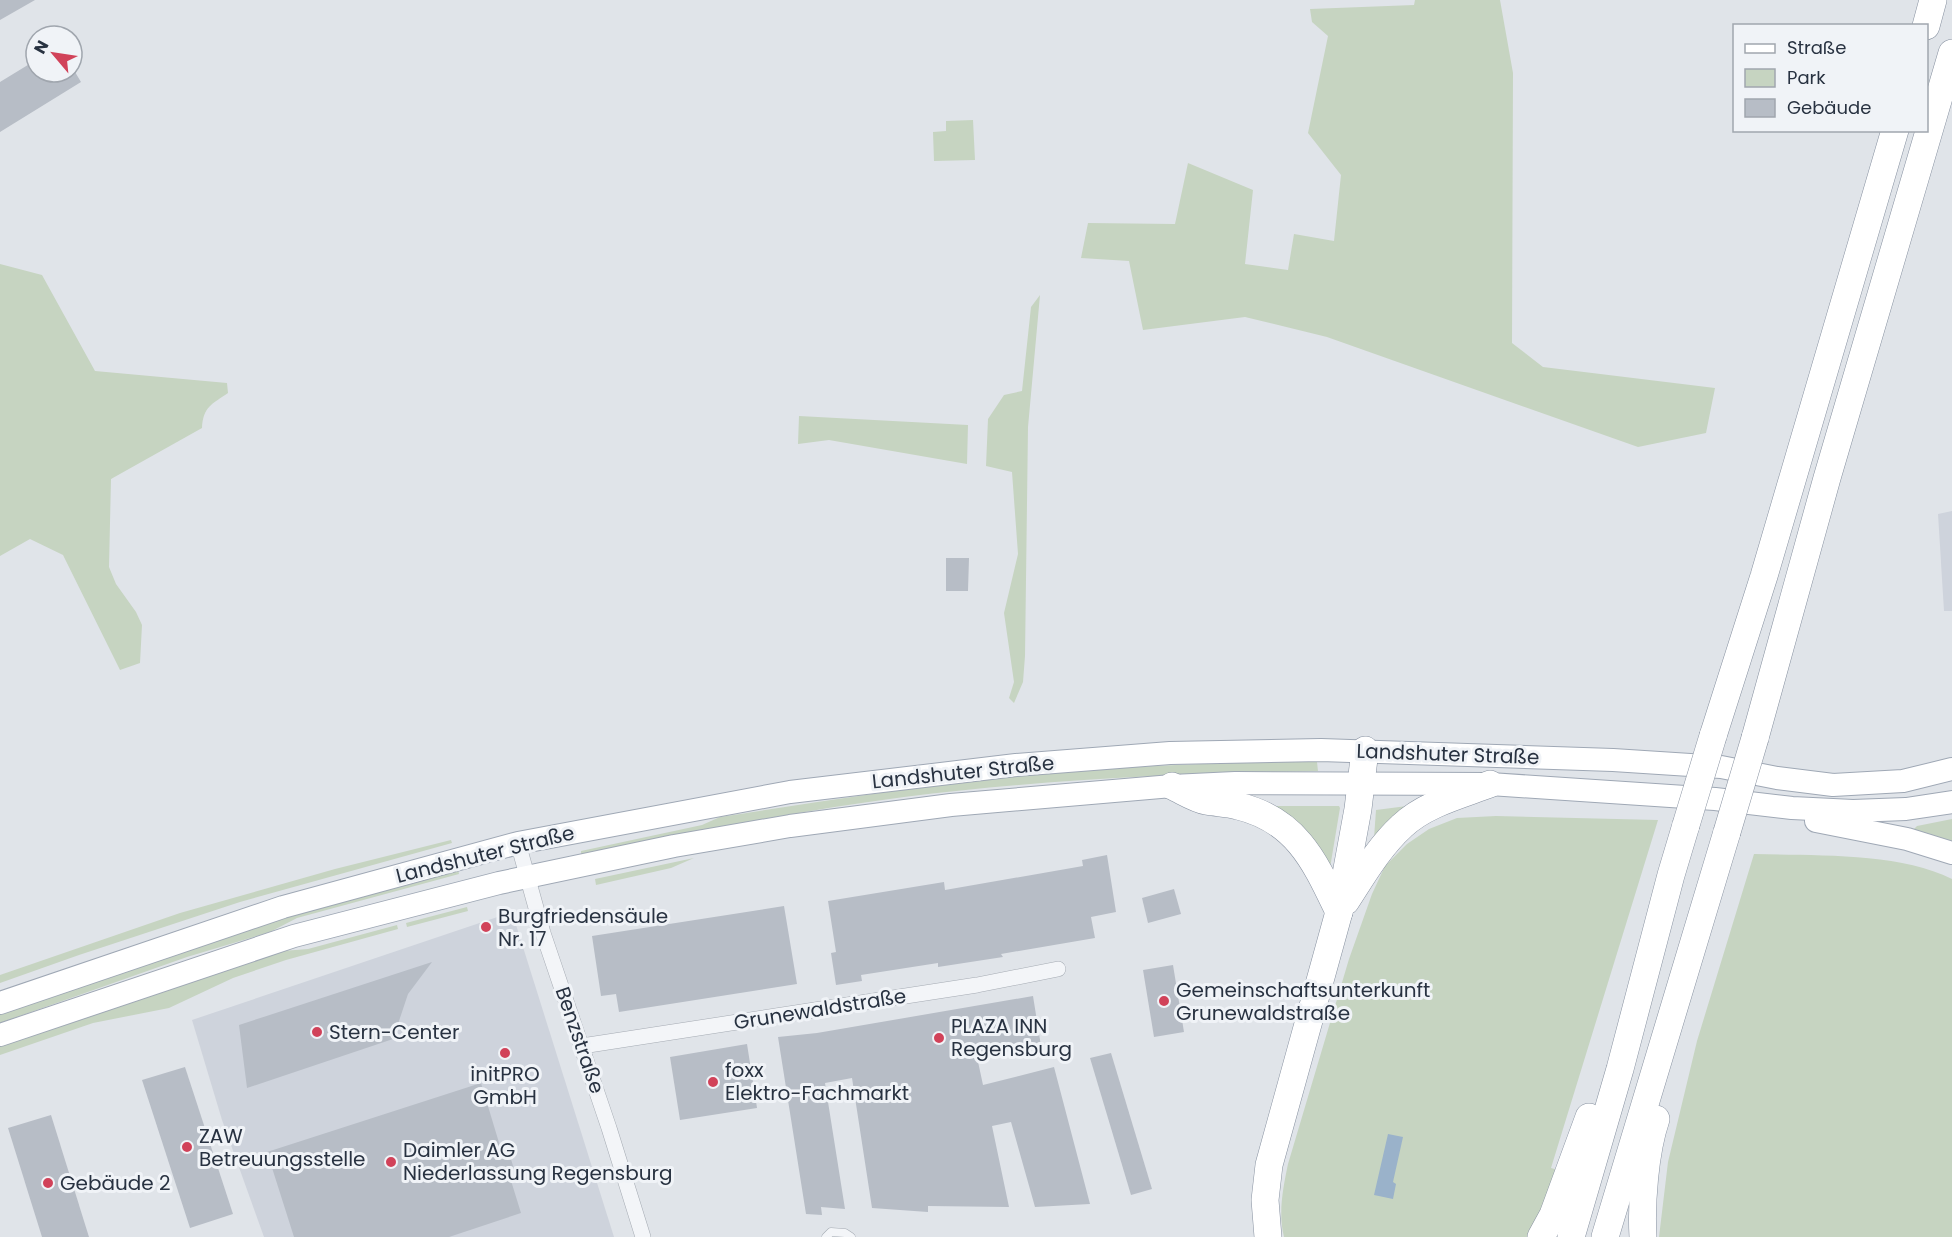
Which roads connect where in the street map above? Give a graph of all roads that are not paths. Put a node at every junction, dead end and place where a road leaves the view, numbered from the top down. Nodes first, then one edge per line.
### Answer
1 (1933, 0) edge
2 (1927, 24) edge
3 (1952, 53) edge
4 (1894, 132) edge
5 (1365, 750) junction
6 (1952, 769) edge
7 (1361, 783) junction
8 (1490, 784) junction
9 (1172, 786) junction
10 (1715, 799) junction
11 (1952, 802) edge
12 (518, 843) junction
13 (1952, 853) edge
14 (529, 877) junction
15 (1710, 892) junction
16 (1339, 912) junction
17 (1058, 969) dead end
18 (0, 1003) edge
19 (0, 1035) edge
20 (582, 1046) junction
21 (1620, 1069) junction
22 (644, 1237) edge
23 (826, 1237) edge
24 (851, 1237) edge
25 (1268, 1237) edge
26 (1541, 1237) edge
27 (1571, 1237) edge
28 (1605, 1237) edge
29 (1643, 1237) edge

1 - 2 highway
3 - 15 highway, bridge
4 - 21 highway, bridge
5 - 6 main road, Landshuter Straße
5 - 7 highway
5 - 12 main road, Landshuter Straße
7 - 8 main road, Landshuter Straße
7 - 9 main road, Landshuter Straße
7 - 16 highway
8 - 10 main road, Landshuter Straße
8 - 16 highway
9 - 14 main road, Landshuter Straße
9 - 16 highway
10 - 11 main road, Landshuter Straße
10 - 13 main road
12 - 14 street, Benzstraße
12 - 18 main road, Landshuter Straße
14 - 19 main road, Landshuter Straße
14 - 20 street, Benzstraße
15 - 28 highway
15 - 29 highway
16 - 25 highway
17 - 20 street, Grunewaldstraße
20 - 22 street, Benzstraße
21 - 26 highway
21 - 27 highway
23 - 24 lane

